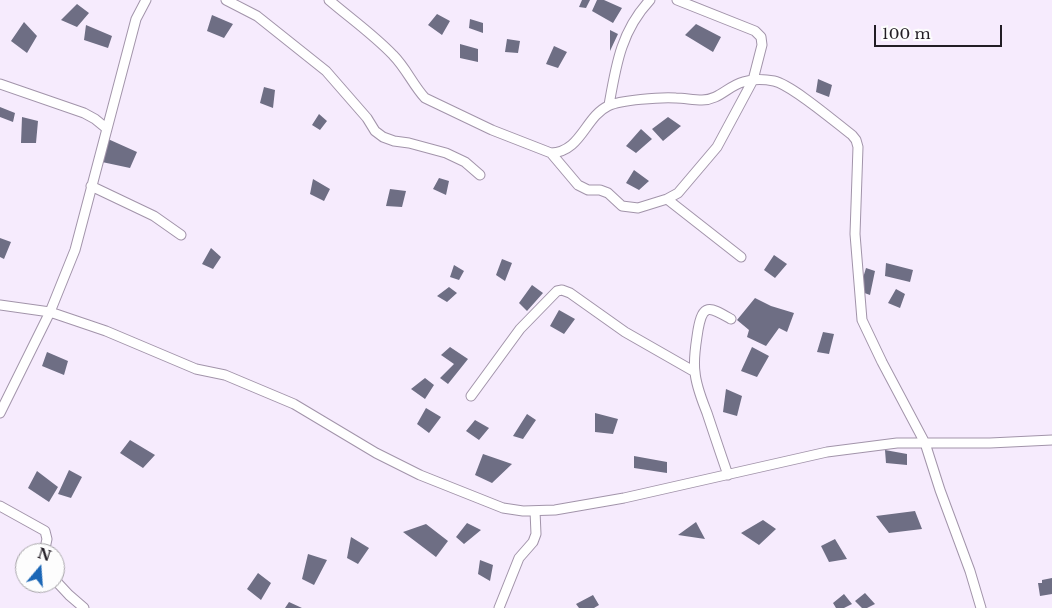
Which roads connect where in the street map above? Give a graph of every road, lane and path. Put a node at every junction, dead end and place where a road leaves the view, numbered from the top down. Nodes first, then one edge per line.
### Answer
1 (146, 0) edge
2 (226, 0) edge
3 (329, 0) edge
4 (650, 0) edge
5 (677, 0) edge
6 (753, 80) junction
7 (0, 84) edge
8 (609, 105) junction
9 (106, 128) junction
10 (551, 153) junction
11 (480, 175) dead end
12 (90, 186) junction
13 (667, 199) junction
14 (181, 236) dead end
15 (741, 257) dead end
16 (0, 305) edge
17 (50, 312) junction
18 (731, 319) dead end
19 (694, 372) junction
20 (470, 396) dead end
21 (0, 413) edge
22 (1052, 440) edge
23 (925, 443) junction
24 (728, 476) junction
25 (0, 506) edge
26 (535, 511) junction
27 (45, 543) edge
28 (65, 591) edge
29 (84, 608) edge
30 (500, 608) edge
31 (981, 608) edge

1 - 9 street
2 - 11 street
3 - 10 street
4 - 8 street
5 - 6 street
6 - 8 street
6 - 13 street
6 - 23 street
7 - 9 street
8 - 10 street
9 - 12 street
10 - 13 street
12 - 14 street
12 - 17 street
13 - 15 street
16 - 17 street
17 - 21 street
17 - 26 street
18 - 19 street
19 - 20 street
19 - 24 street
22 - 23 street
23 - 24 street
23 - 31 street
24 - 26 street
25 - 27 street
26 - 30 street
28 - 29 street

